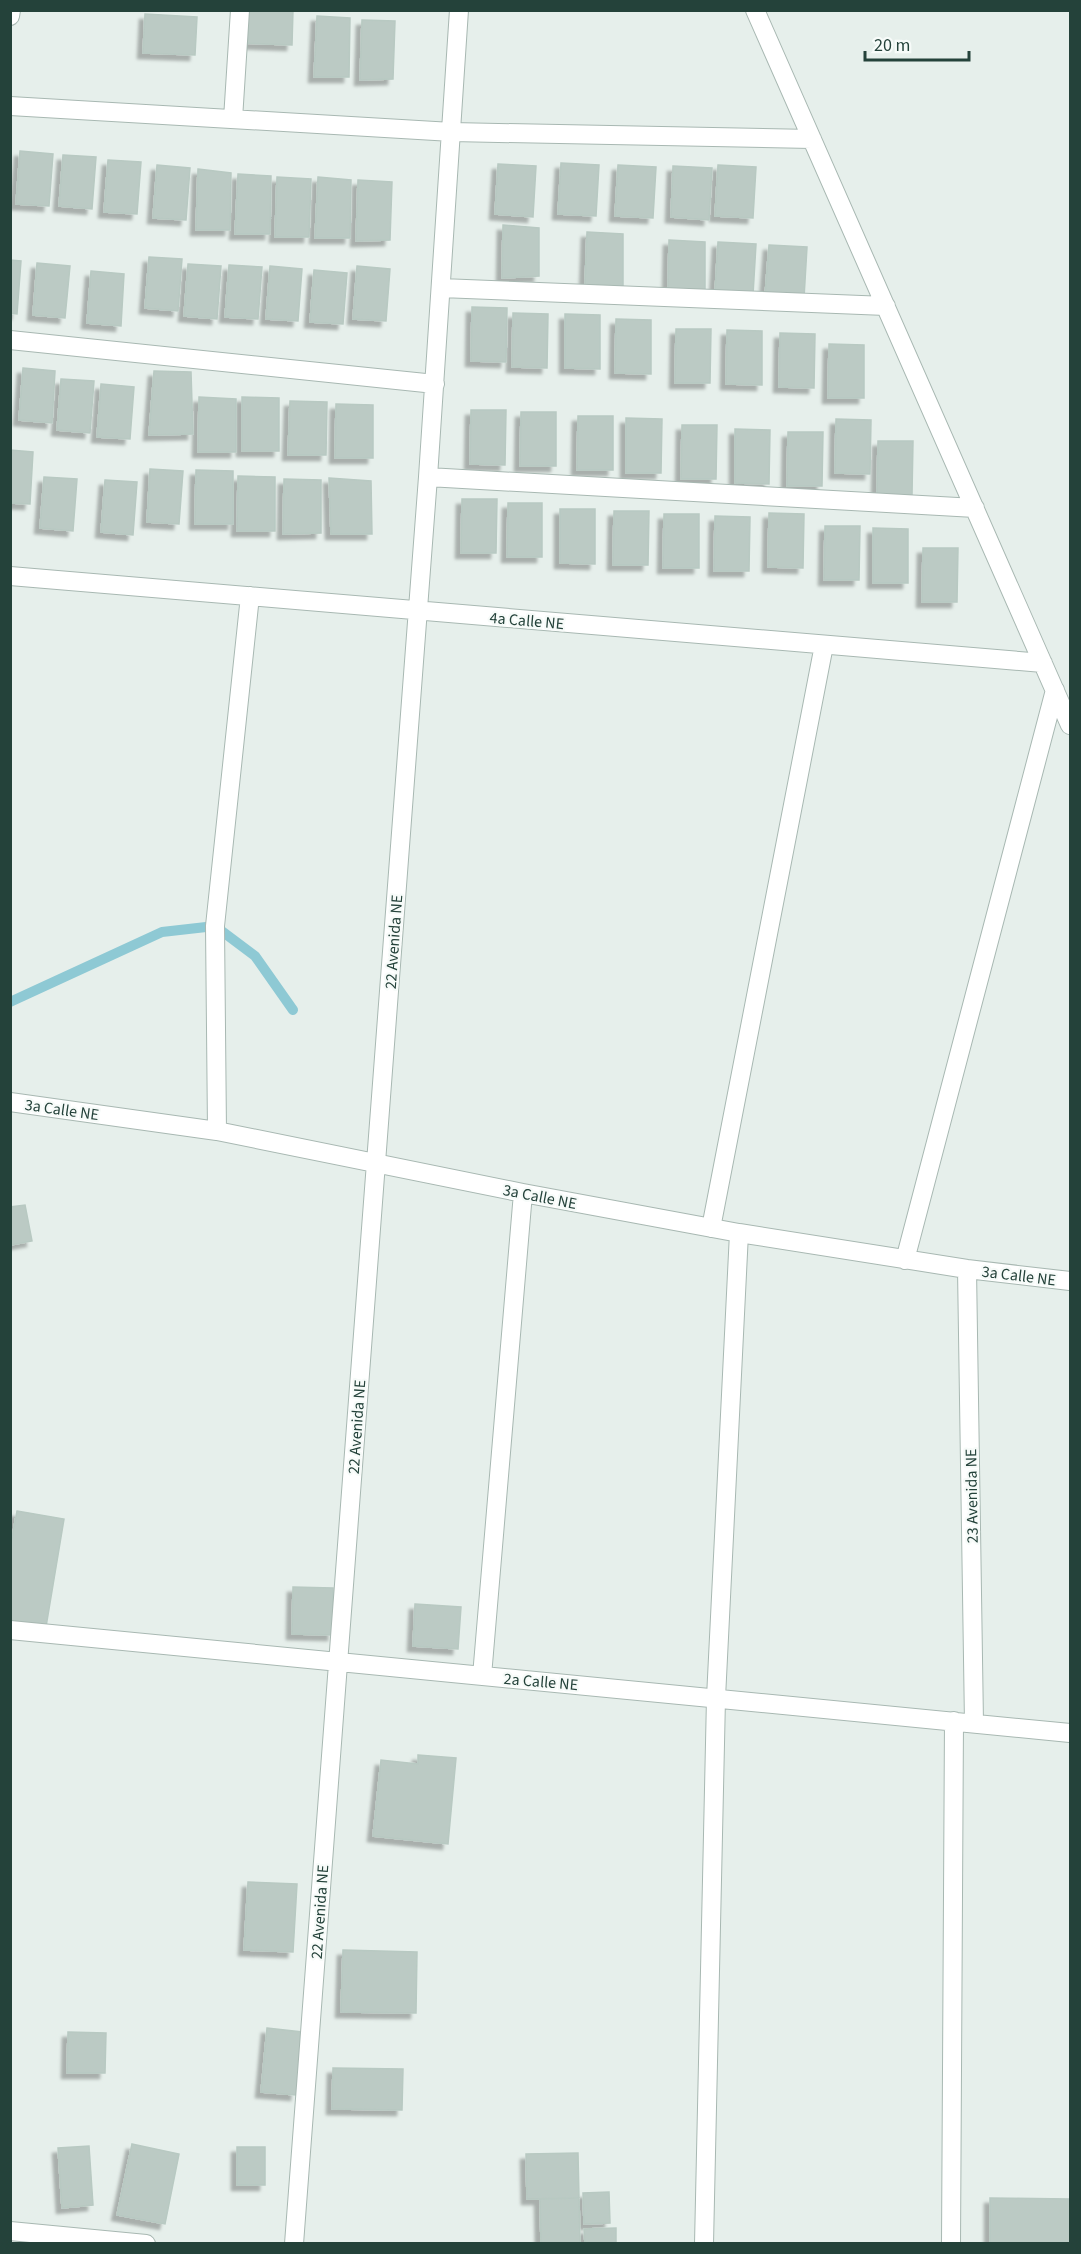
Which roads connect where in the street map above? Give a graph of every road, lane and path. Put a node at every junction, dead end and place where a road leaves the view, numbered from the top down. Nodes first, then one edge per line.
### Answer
1 (11, 10) edge
2 (240, 10) edge
3 (459, 10) edge
4 (755, 10) edge
5 (10, 16) edge
6 (10, 105) edge
7 (233, 119) junction
8 (452, 132) junction
9 (812, 139) junction
10 (441, 288) junction
11 (886, 306) junction
12 (10, 340) edge
13 (435, 384) junction
14 (428, 477) junction
15 (975, 508) junction
16 (10, 576) edge
17 (250, 596) junction
18 (418, 610) junction
19 (824, 645) junction
20 (1043, 663) junction
21 (1055, 690) junction
22 (1071, 725) edge
23 (10, 1102) edge
24 (217, 1131) junction
25 (376, 1164) junction
26 (523, 1193) junction
27 (711, 1228) junction
28 (739, 1233) junction
29 (905, 1260) junction
30 (967, 1269) junction
31 (1071, 1281) edge
32 (10, 1630) edge
33 (338, 1661) junction
34 (482, 1676) junction
35 (716, 1698) junction
36 (954, 1721) junction
37 (974, 1723) junction
38 (1071, 1733) edge
39 (10, 2231) edge
40 (41, 2239) edge
41 (146, 2244) edge
42 (294, 2244) edge
43 (704, 2244) edge
44 (951, 2244) edge

1 - 5 street
2 - 7 street
3 - 8 street, 22 Avenida NE
4 - 9 street
6 - 7 street
7 - 8 street
8 - 9 street
8 - 10 street, 22 Avenida NE
9 - 11 street
10 - 11 street
10 - 13 street, 22 Avenida NE
11 - 15 street
12 - 13 street
13 - 14 street, 22 Avenida NE
14 - 15 street
14 - 18 street, 22 Avenida NE
15 - 20 street
16 - 17 street, 4a Calle NE
17 - 18 street, 4a Calle NE
17 - 24 street
18 - 19 street, 4a Calle NE
18 - 25 street, 22 Avenida NE
19 - 20 street, 4a Calle NE
19 - 27 street
20 - 21 street
21 - 22 street
21 - 29 street
23 - 24 street, 3a Calle NE
24 - 25 street, 3a Calle NE
25 - 26 street, 3a Calle NE
25 - 33 street, 22 Avenida NE
26 - 27 street, 3a Calle NE
26 - 34 street
27 - 28 street, 3a Calle NE
28 - 29 street, 3a Calle NE
28 - 35 street
29 - 30 street, 3a Calle NE
30 - 31 street, 3a Calle NE
30 - 37 street, 23 Avenida NE
32 - 33 street, 2a Calle NE
33 - 34 street, 2a Calle NE
33 - 42 street, 22 Avenida NE
34 - 35 street, 2a Calle NE
35 - 36 street, 2a Calle NE
35 - 43 street
36 - 37 street, 2a Calle NE
36 - 44 street
37 - 38 street, 2a Calle NE
39 - 40 street
40 - 41 street

